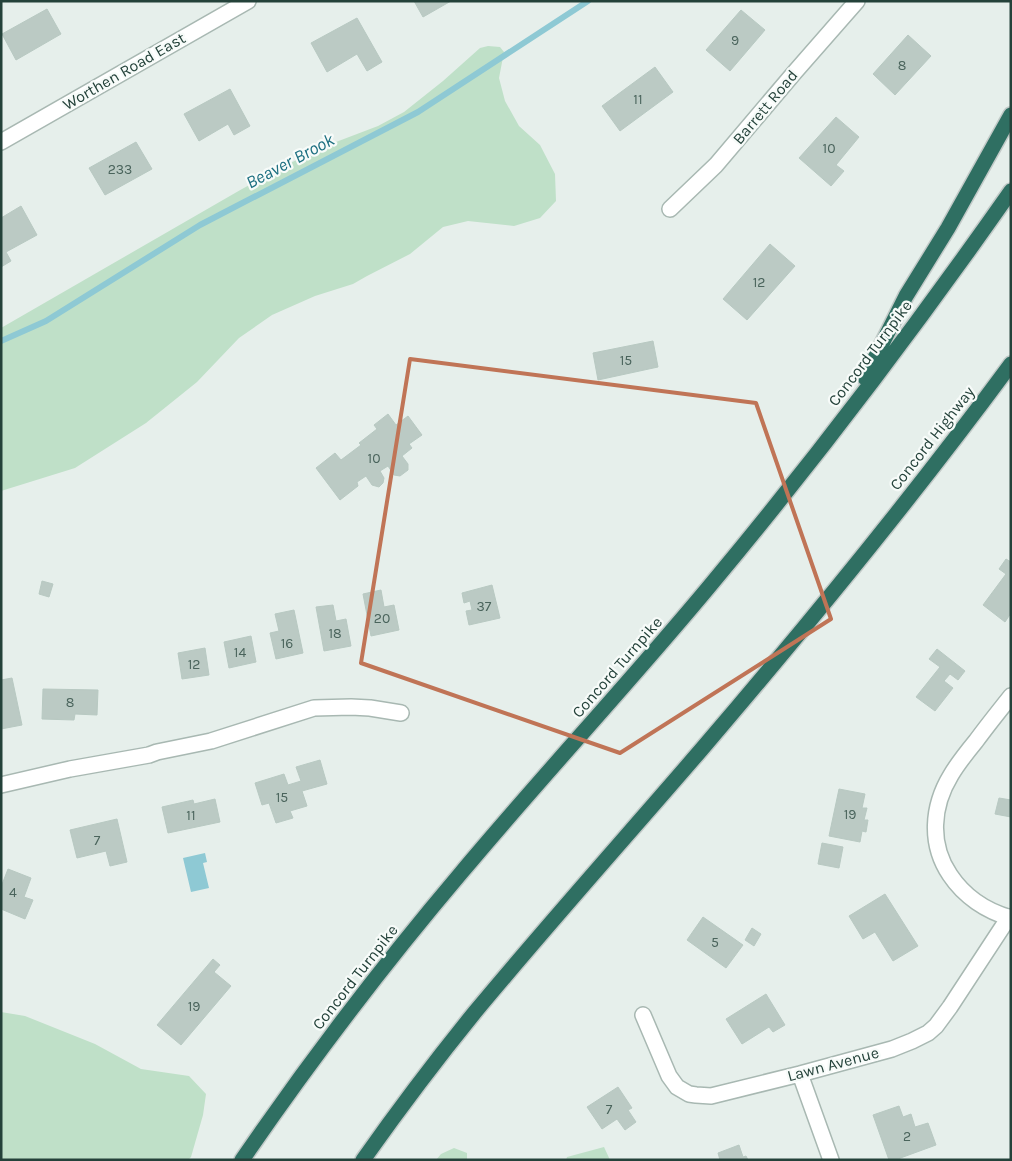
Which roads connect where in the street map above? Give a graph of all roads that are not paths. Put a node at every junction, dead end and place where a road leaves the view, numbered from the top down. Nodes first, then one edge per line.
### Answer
1 (248, 1) edge
2 (857, 1) edge
3 (1011, 115) edge
4 (1, 142) edge
5 (1011, 191) edge
6 (670, 209) dead end
7 (1011, 364) edge
8 (1011, 371) edge
9 (994, 387) junction
10 (850, 410) junction
11 (1011, 696) edge
12 (401, 713) dead end
13 (1, 785) edge
14 (1010, 917) edge
15 (643, 1015) dead end
16 (800, 1074) junction
17 (242, 1160) edge
18 (363, 1160) edge
19 (831, 1160) edge

1 - 4 street, Worthen Road East
2 - 6 street, Barrett Road
3 - 10 highway
5 - 10 highway, Concord Turnpike
7 - 9 highway
8 - 9 highway
9 - 18 highway, Concord Highway
10 - 17 highway, Concord Turnpike
11 - 14 street
12 - 13 street
14 - 16 street, Lawn Avenue
15 - 16 street, Lawn Avenue
16 - 19 street

